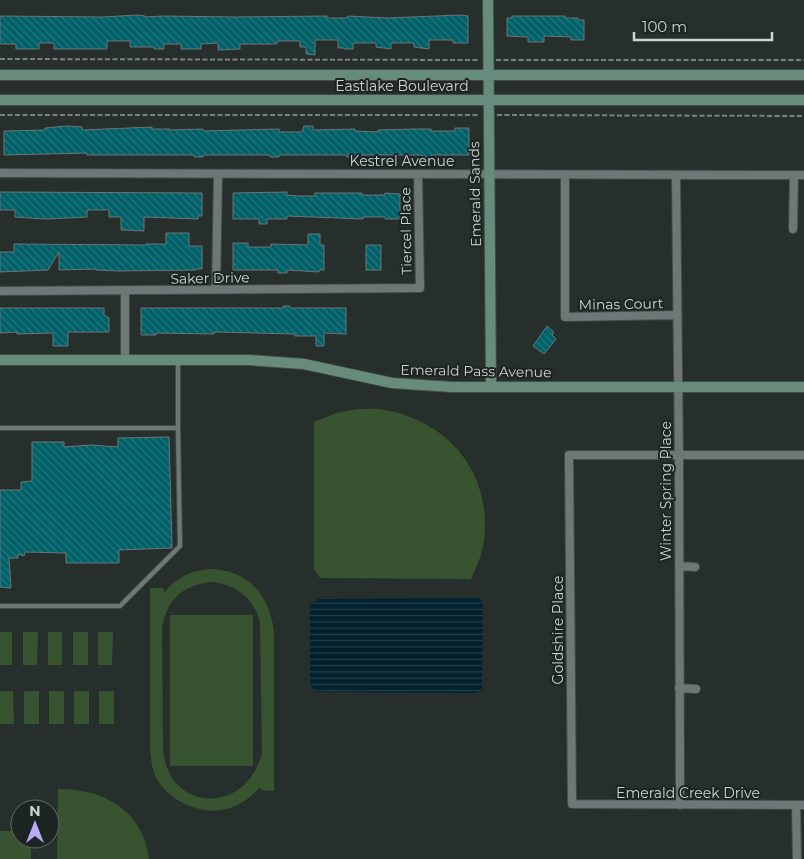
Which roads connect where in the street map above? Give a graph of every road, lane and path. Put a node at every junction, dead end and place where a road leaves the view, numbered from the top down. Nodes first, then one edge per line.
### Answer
1 (488, 0) edge
2 (0, 59) edge
3 (476, 60) dead end
4 (502, 60) dead end
5 (804, 60) edge
6 (0, 75) edge
7 (488, 75) junction
8 (804, 75) edge
9 (0, 100) edge
10 (488, 100) junction
11 (804, 100) edge
12 (0, 115) edge
13 (471, 115) dead end
14 (502, 115) dead end
15 (804, 116) edge
16 (0, 173) edge
17 (218, 174) junction
18 (418, 174) junction
19 (489, 174) junction
20 (564, 175) junction
21 (794, 175) junction
22 (804, 175) edge
23 (676, 176) junction
24 (793, 229) dead end
25 (420, 288) joint
26 (216, 290) junction
27 (0, 291) edge
28 (125, 291) junction
29 (677, 315) junction
30 (0, 360) edge
31 (125, 360) junction
32 (178, 360) junction
33 (491, 387) junction
34 (677, 387) junction
35 (804, 387) edge
36 (0, 428) edge
37 (178, 428) junction
38 (679, 455) junction
39 (804, 455) edge
40 (679, 566) junction
41 (695, 567) dead end
42 (0, 606) edge
43 (679, 688) junction
44 (696, 689) dead end
45 (572, 804) joint
46 (680, 805) junction
47 (800, 805) edge
48 (797, 859) edge

1 - 7 main road, Emerald Sands
2 - 3 path
4 - 5 path
6 - 7 main road, Eastlake Boulevard
7 - 8 main road, Eastlake Boulevard
7 - 10 main road, Emerald Sands
9 - 10 main road, Eastlake Boulevard
10 - 11 main road, Eastlake Boulevard
10 - 19 main road, Emerald Sands
12 - 13 path
14 - 15 path
16 - 17 street, Kestrel Avenue
17 - 18 street, Kestrel Avenue
17 - 26 street
18 - 19 street, Kestrel Avenue
18 - 25 street, Tiercel Place
19 - 20 street, Kestrel Avenue
19 - 33 main road, Emerald Sands
20 - 23 street, Kestrel Avenue
20 - 29 street, Minas Court
21 - 22 street, Kestrel Avenue
21 - 23 street, Kestrel Avenue
21 - 24 street
23 - 29 street, Winter Spring Place
25 - 26 street, Saker Drive
26 - 28 street, Saker Drive
27 - 28 street, Saker Drive
28 - 31 street
29 - 34 street, Winter Spring Place
30 - 31 main road, Emerald Pass Avenue
31 - 32 main road, Emerald Pass Avenue
32 - 33 main road, Emerald Pass Avenue
32 - 37 lane
33 - 34 main road, Emerald Pass Avenue
34 - 35 main road, Emerald Pass Avenue
34 - 38 street, Winter Spring Place
36 - 37 lane
37 - 42 lane
38 - 39 street
38 - 40 street, Winter Spring Place
38 - 45 street, Goldshire Place
40 - 41 street
40 - 43 street, Winter Spring Place
43 - 44 street
43 - 46 street, Winter Spring Place
45 - 46 street, Emerald Creek Drive
46 - 47 street, Emerald Creek Drive
47 - 48 street

